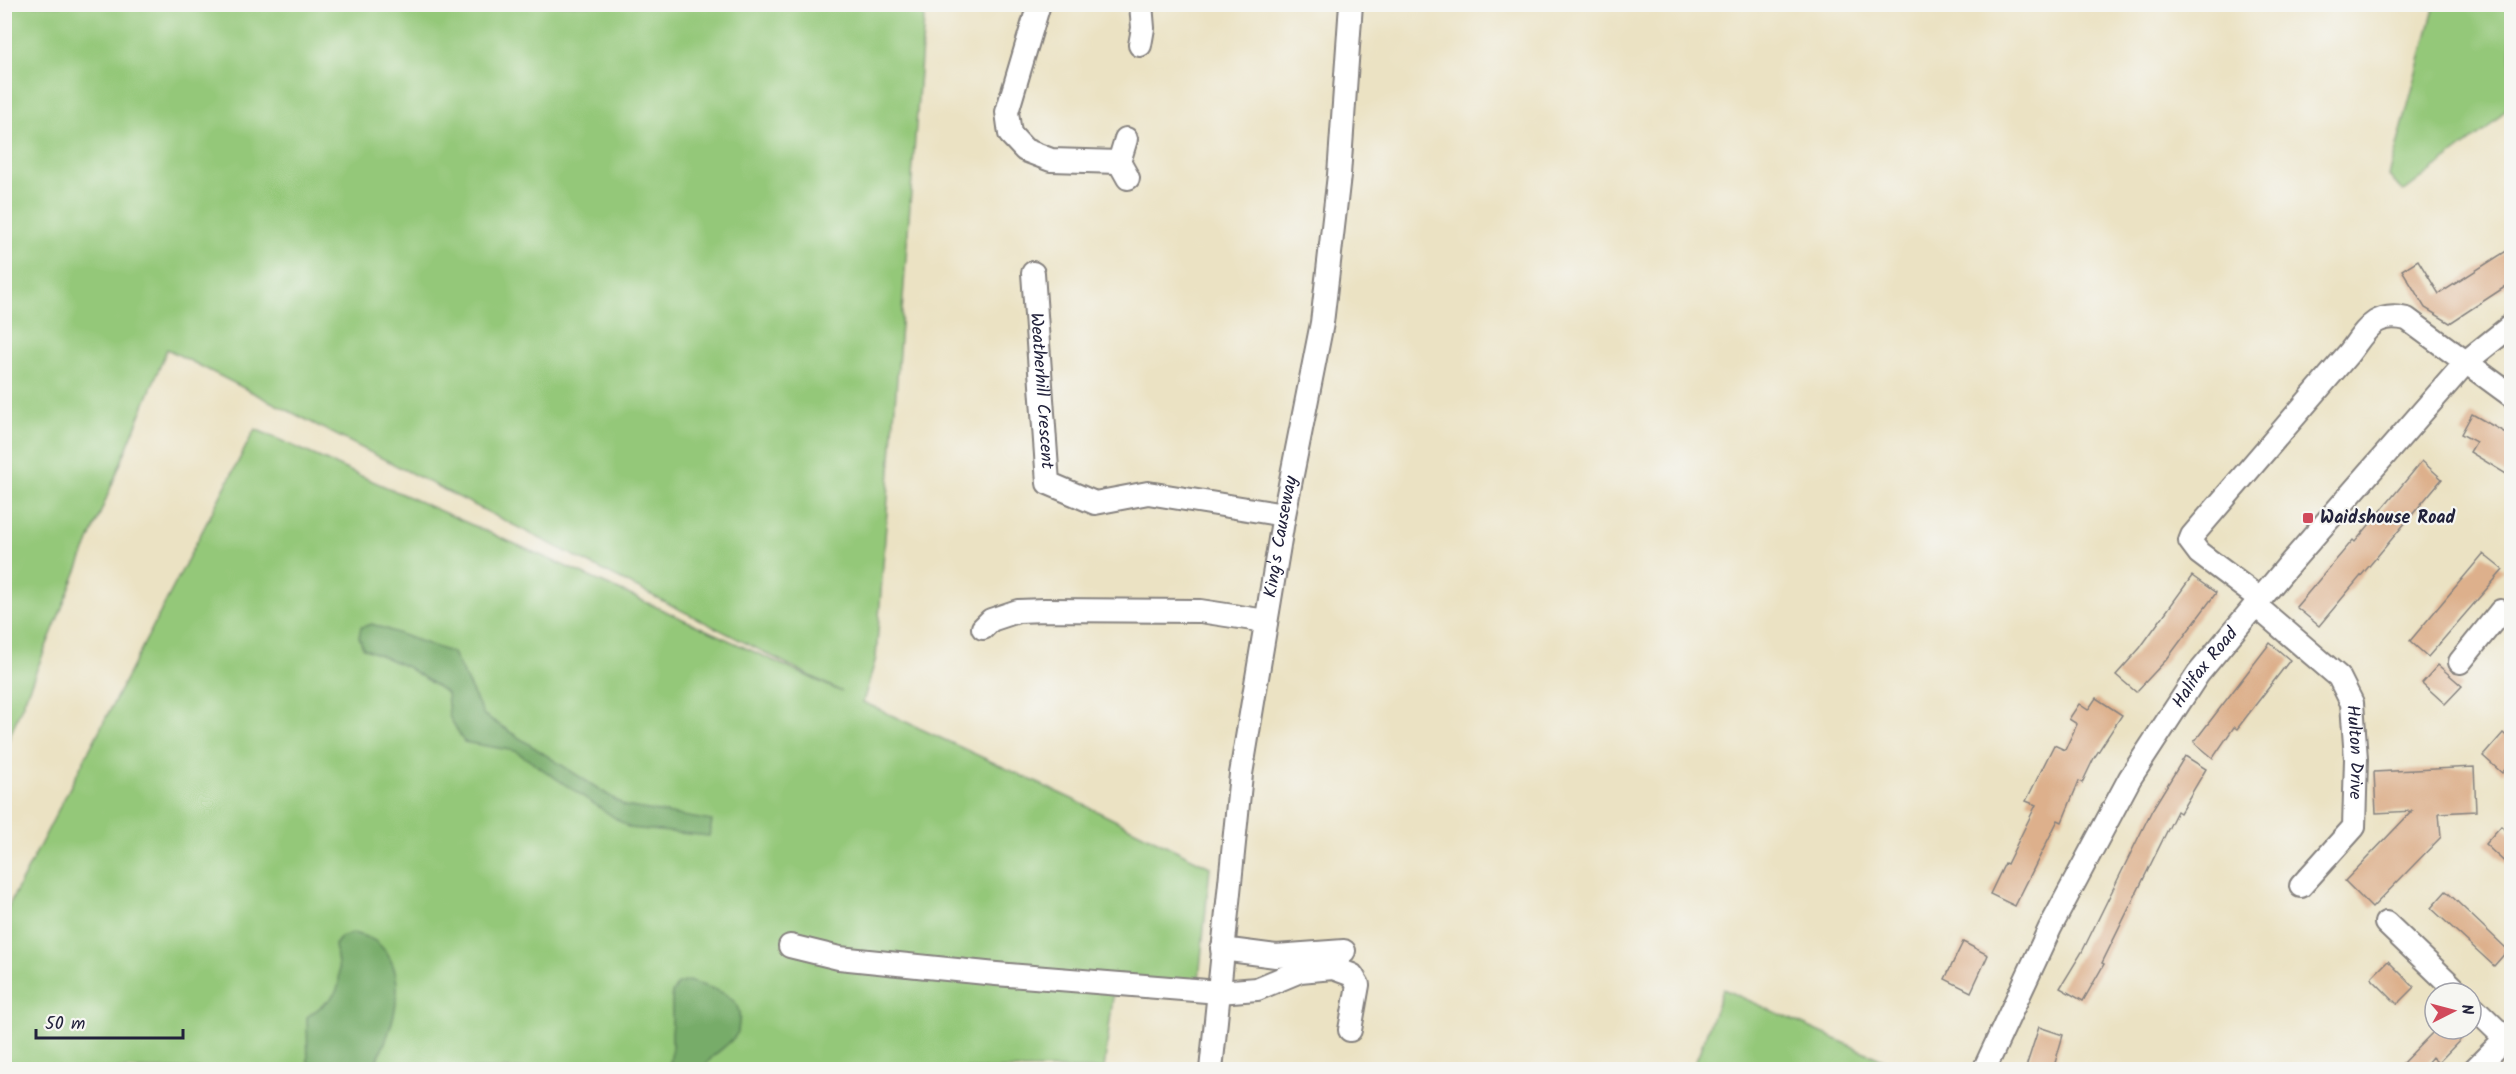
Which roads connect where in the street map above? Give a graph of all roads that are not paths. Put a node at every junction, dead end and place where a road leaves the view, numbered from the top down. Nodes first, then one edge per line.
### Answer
1 (1039, 4) edge
2 (1141, 4) edge
3 (1352, 4) edge
4 (1140, 45) dead end
5 (1126, 139) dead end
6 (1033, 273) dead end
7 (2511, 325) edge
8 (2467, 361) junction
9 (2511, 396) edge
10 (1284, 515) junction
11 (2258, 602) junction
12 (2511, 619) edge
13 (1266, 621) junction
14 (983, 628) dead end
15 (2460, 662) dead end
16 (2301, 886) dead end
17 (2386, 923) dead end
18 (790, 946) dead end
19 (1222, 949) junction
20 (1344, 951) dead end
21 (2446, 981) edge
22 (1219, 992) junction
23 (2483, 1015) edge
24 (1350, 1030) dead end
25 (2508, 1035) edge
26 (1211, 1070) edge
27 (1984, 1070) edge
28 (2474, 1070) edge

1 - 5 street
2 - 4 street
3 - 10 street, King's Causeway
6 - 10 street, Weatherhill Crescent
7 - 8 street, Halifax Road
8 - 9 street
8 - 11 street, Halifax Road
8 - 11 street, Hulton Drive
10 - 13 street, King's Causeway
11 - 16 street, Hulton Drive
11 - 27 street, Halifax Road
12 - 15 street
13 - 14 street
13 - 19 street, King's Causeway
17 - 21 street
18 - 22 street
19 - 20 street
19 - 22 street, King's Causeway
22 - 24 street
22 - 26 street, King's Causeway
23 - 25 street
25 - 28 street

